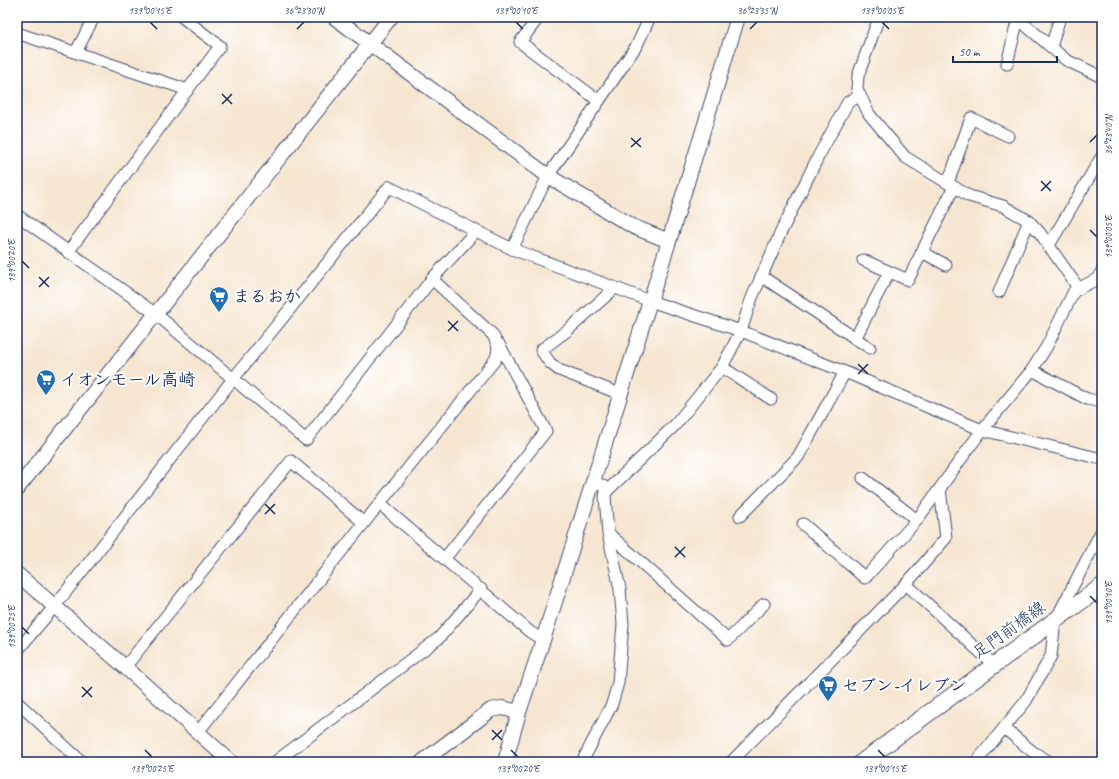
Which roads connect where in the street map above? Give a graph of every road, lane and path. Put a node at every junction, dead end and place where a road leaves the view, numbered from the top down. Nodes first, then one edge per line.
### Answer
1 (94, 17) edge
2 (182, 17) edge
3 (334, 17) edge
4 (391, 17) edge
5 (538, 17) edge
6 (650, 17) edge
7 (738, 17) edge
8 (879, 17) edge
9 (1060, 17) edge
10 (1022, 19) edge
11 (17, 33) edge
12 (370, 43) junction
13 (1051, 47) junction
14 (76, 52) junction
15 (1007, 64) dead end
16 (1102, 77) edge
17 (188, 90) junction
18 (860, 96) junction
19 (599, 101) junction
20 (1008, 136) dead end
21 (1102, 156) edge
22 (548, 176) junction
23 (951, 185) junction
24 (17, 215) edge
25 (1029, 221) junction
26 (475, 232) junction
27 (669, 241) junction
28 (1048, 246) junction
29 (512, 249) junction
30 (68, 252) junction
31 (922, 252) junction
32 (863, 260) dead end
33 (946, 265) dead end
34 (1102, 271) edge
35 (889, 272) junction
36 (761, 276) junction
37 (432, 279) junction
38 (615, 288) junction
39 (1079, 289) junction
40 (999, 292) dead end
41 (650, 301) junction
42 (156, 314) junction
43 (741, 331) junction
44 (855, 339) junction
45 (498, 344) junction
46 (870, 348) dead end
47 (722, 367) junction
48 (1032, 370) junction
49 (845, 372) junction
50 (233, 379) junction
51 (620, 394) junction
52 (771, 399) dead end
53 (1102, 402) edge
54 (982, 430) junction
55 (1102, 459) edge
56 (862, 478) dead end
57 (593, 481) junction
58 (17, 489) edge
59 (940, 489) junction
60 (607, 491) junction
61 (380, 504) junction
62 (740, 516) dead end
63 (917, 520) junction
64 (364, 523) junction
65 (803, 524) dead end
66 (1102, 530) edge
67 (608, 533) junction
68 (445, 558) junction
69 (17, 574) edge
70 (906, 584) junction
71 (1102, 586) edge
72 (481, 589) junction
73 (764, 604) dead end
74 (54, 607) junction
75 (1055, 620) junction
76 (544, 640) junction
77 (17, 650) edge
78 (994, 665) junction
79 (125, 667) junction
80 (17, 702) edge
81 (519, 712) junction
82 (1004, 728) junction
83 (198, 732) junction
84 (82, 762) edge
85 (231, 762) edge
86 (275, 762) edge
87 (422, 762) edge
88 (505, 762) edge
89 (582, 762) edge
90 (731, 762) edge
91 (862, 762) edge
92 (976, 762) edge
93 (1050, 762) edge

1 - 14 street
2 - 17 street
3 - 12 street
4 - 12 street
5 - 19 street
6 - 19 street
7 - 27 street
8 - 18 street
9 - 13 street
10 - 13 street
10 - 15 street
11 - 14 street
12 - 22 street
12 - 42 street
13 - 16 street
14 - 17 street
17 - 30 street
18 - 23 street
18 - 36 street
19 - 22 street
20 - 23 street
21 - 28 street
22 - 27 street
22 - 29 street
23 - 25 street
23 - 31 street
24 - 30 street
25 - 28 street
25 - 40 street
26 - 29 street
26 - 37 street
26 - 50 street
27 - 41 street
28 - 39 street
29 - 38 street
30 - 42 street
31 - 33 street
31 - 35 street
32 - 35 street
34 - 39 street
35 - 44 street
36 - 43 street
36 - 44 street
37 - 45 street
37 - 50 street
38 - 41 street
38 - 51 street
39 - 48 street
41 - 43 street
41 - 51 street
42 - 50 street
42 - 58 street
43 - 47 street
43 - 49 street
44 - 46 street
45 - 61 street
45 - 68 street
47 - 52 street
47 - 60 street
48 - 53 street
48 - 54 street
49 - 54 street
49 - 62 street
50 - 74 street
51 - 57 street
54 - 55 street
54 - 59 street
56 - 63 street
57 - 60 street
57 - 76 street
59 - 63 street
59 - 70 street
60 - 67 street
61 - 64 street
61 - 68 street
63 - 65 street
64 - 79 street
64 - 83 street
66 - 75 street
67 - 73 street
67 - 89 street
68 - 72 street
69 - 74 street
70 - 78 street
70 - 90 street
71 - 75 main road, 足門前橋線
72 - 76 street
72 - 86 street
74 - 77 street
74 - 79 street
75 - 78 main road, 足門前橋線
75 - 82 street
76 - 81 street
78 - 91 main road, 足門前橋線
79 - 83 street
80 - 84 street
81 - 87 street
81 - 88 street
82 - 92 street
82 - 93 street
83 - 85 street

